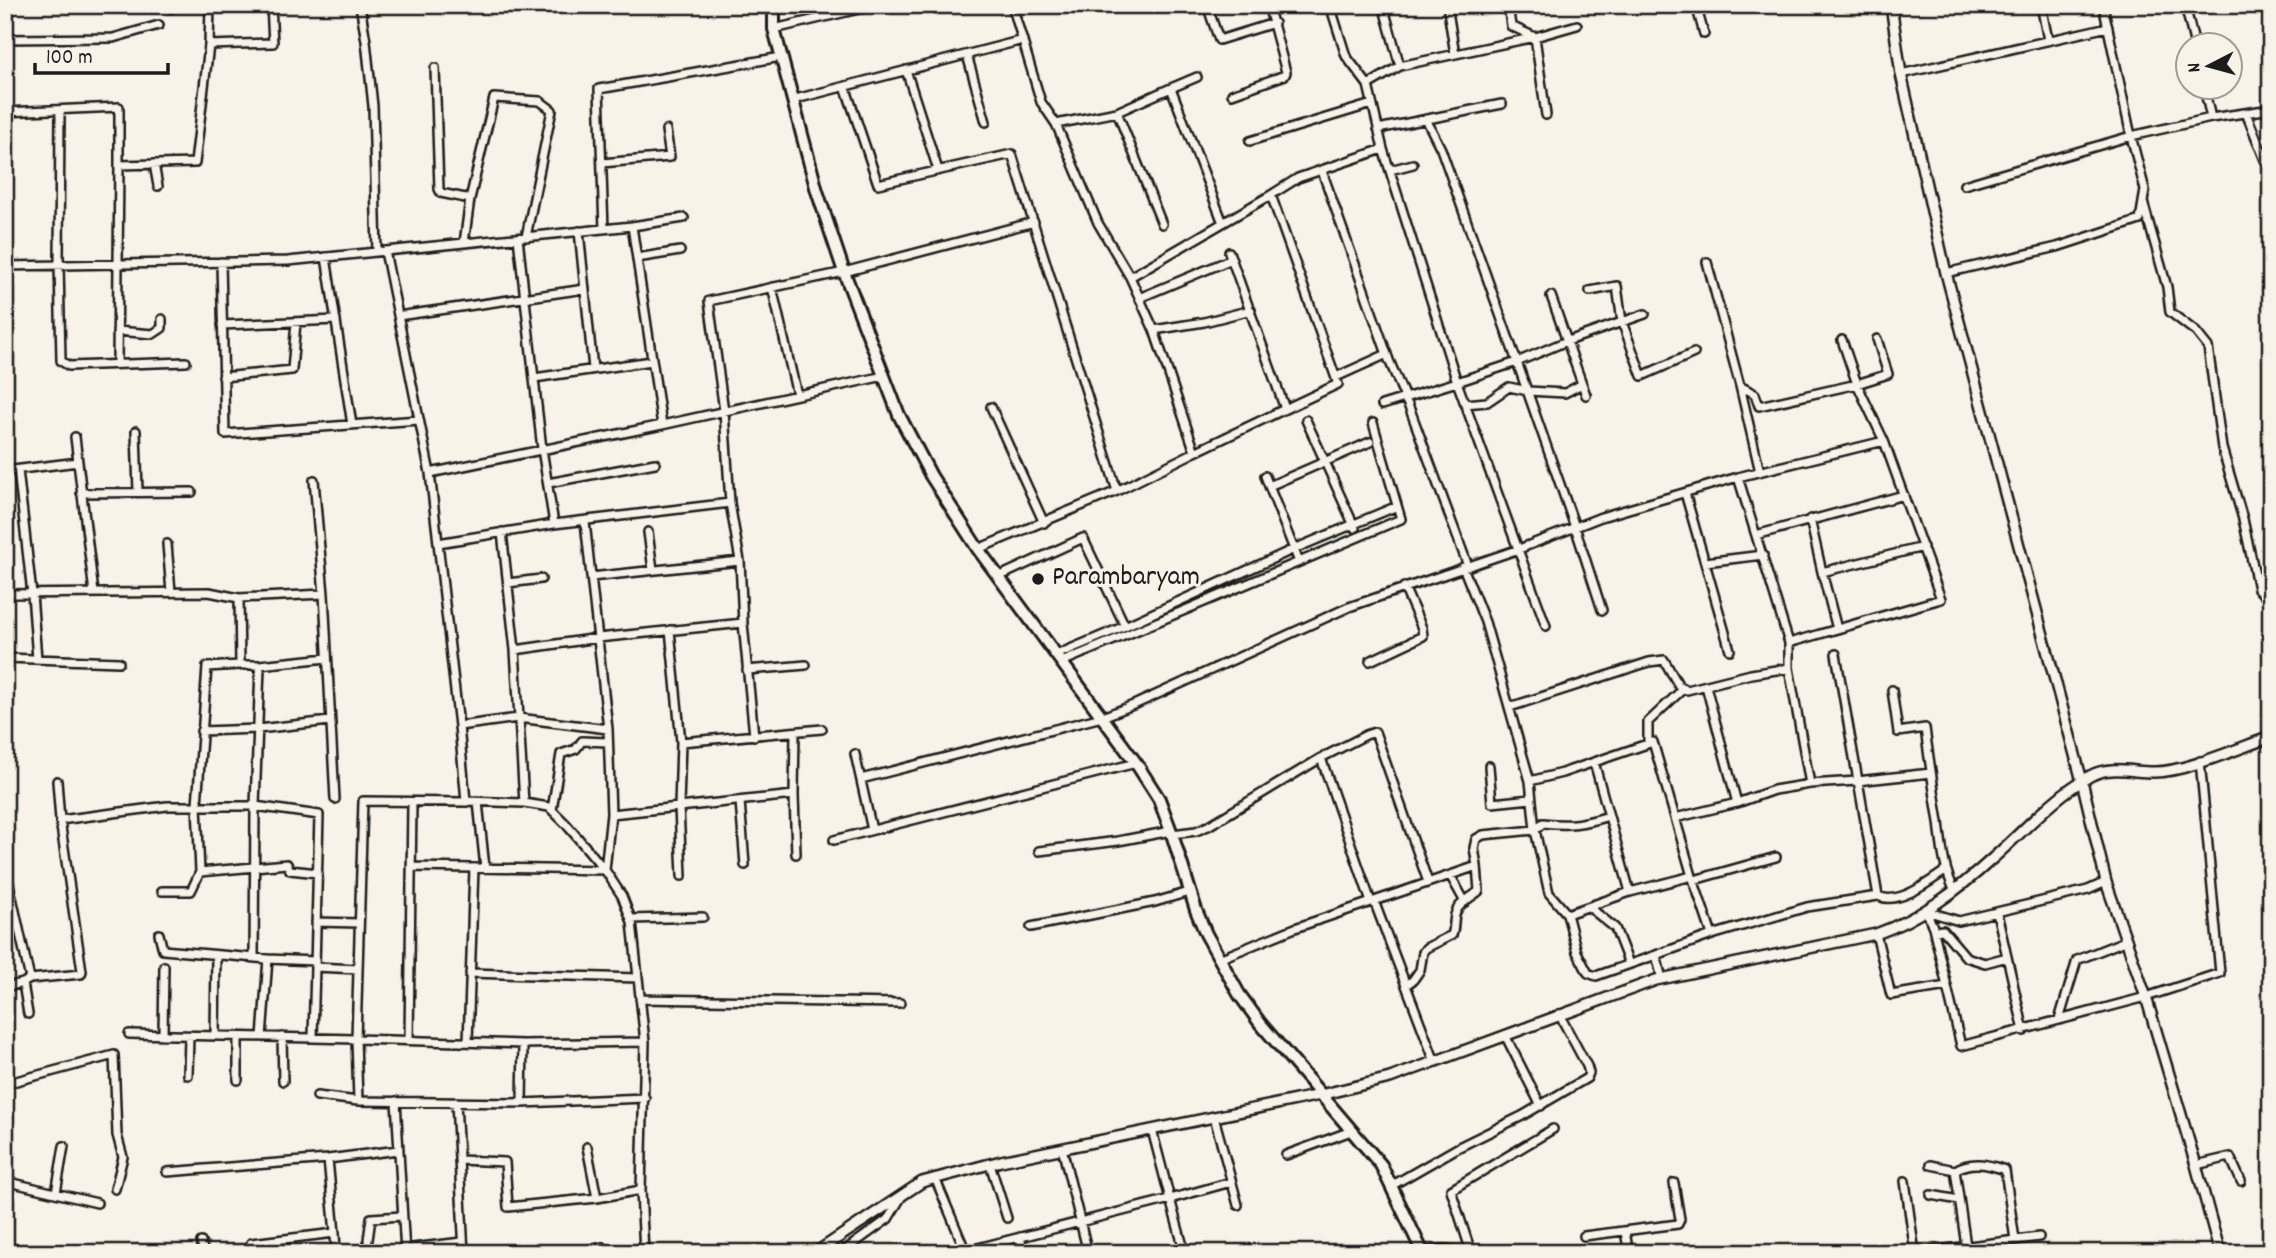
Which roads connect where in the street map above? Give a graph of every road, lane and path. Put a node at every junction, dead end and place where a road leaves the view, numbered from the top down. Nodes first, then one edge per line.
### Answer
1 (10, 5) edge
2 (210, 5) edge
3 (271, 5) edge
4 (360, 5) edge
5 (774, 5) edge
6 (876, 5) edge
7 (1012, 5) edge
8 (1207, 5) edge
9 (1268, 5) edge
10 (1331, 5) edge
11 (1383, 5) edge
12 (1447, 5) edge
13 (1508, 5) edge
14 (1696, 5) edge
15 (1891, 5) edge
16 (2041, 5) edge
17 (2103, 5) edge
18 (2185, 5) edge
19 (2268, 5) edge
20 (2271, 18) edge
21 (1274, 23) junction
22 (159, 25) dead end
23 (1577, 25) dead end
24 (2108, 27) junction
25 (774, 29) junction
26 (2192, 32) edge
27 (1704, 34) dead end
28 (5, 37) edge
29 (1535, 37) junction
30 (1023, 40) junction
31 (2048, 40) junction
32 (209, 45) junction
33 (1455, 54) junction
34 (967, 55) junction
35 (780, 57) junction
36 (1399, 66) junction
37 (435, 68) dead end
38 (906, 71) junction
39 (1901, 74) junction
40 (1197, 77) dead end
41 (1368, 85) junction
42 (845, 86) junction
43 (1171, 88) junction
44 (1232, 94) dead end
45 (792, 100) junction
46 (2207, 102) edge
47 (1372, 104) junction
48 (1502, 104) dead end
49 (2271, 109) edge
50 (60, 111) junction
51 (5, 112) edge
52 (1117, 112) junction
53 (2246, 113) junction
54 (1546, 115) dead end
55 (2211, 118) junction
56 (1426, 119) junction
57 (986, 122) dead end
58 (1056, 124) junction
59 (1378, 129) junction
60 (666, 130) dead end
61 (2130, 136) junction
62 (1250, 141) dead end
63 (1383, 149) junction
64 (2265, 160) dead end
65 (602, 163) junction
66 (154, 164) junction
67 (1413, 164) dead end
68 (119, 165) junction
69 (938, 170) junction
70 (1390, 170) junction
71 (1322, 171) junction
72 (1964, 185) dead end
73 (158, 186) dead end
74 (1271, 195) junction
75 (470, 199) junction
76 (2143, 202) junction
77 (684, 218) dead end
78 (1034, 222) junction
79 (1223, 222) junction
80 (1162, 224) dead end
81 (632, 226) junction
82 (604, 229) junction
83 (579, 231) junction
84 (522, 237) junction
85 (464, 243) junction
86 (680, 251) dead end
87 (381, 252) junction
88 (326, 257) junction
89 (637, 258) junction
90 (221, 262) junction
91 (1707, 262) dead end
92 (59, 264) junction
93 (117, 264) junction
94 (5, 266) edge
95 (844, 272) junction
96 (1946, 273) junction
97 (1130, 277) junction
98 (772, 287) junction
99 (585, 289) junction
100 (1590, 291) dead end
101 (1551, 296) dead end
102 (525, 298) junction
103 (1139, 298) junction
104 (1251, 310) junction
105 (1645, 314) dead end
106 (398, 316) junction
107 (162, 319) dead end
108 (336, 320) junction
109 (296, 322) junction
110 (1622, 322) junction
111 (222, 325) junction
112 (1154, 330) junction
113 (117, 331) junction
114 (1877, 339) dead end
115 (1842, 340) dead end
116 (1567, 341) junction
117 (1694, 353) dead end
118 (1387, 354) junction
119 (652, 361) junction
120 (186, 362) dead end
121 (1517, 362) junction
122 (117, 364) junction
123 (593, 369) junction
124 (884, 376) junction
125 (223, 377) junction
126 (1336, 377) junction
127 (534, 378) junction
128 (1457, 382) junction
129 (1582, 384) junction
130 (1857, 384) junction
131 (1741, 386) junction
132 (1528, 391) junction
133 (797, 395) junction
134 (1586, 395) dead end
135 (1404, 398) junction
136 (1465, 404) junction
137 (1382, 405) dead end
138 (992, 407) dead end
139 (1285, 409) junction
140 (724, 411) junction
141 (419, 420) junction
142 (1306, 420) dead end
143 (1373, 424) dead end
144 (352, 425) junction
145 (662, 425) junction
146 (136, 431) dead end
147 (75, 437) dead end
148 (1884, 441) junction
149 (1370, 442) dead end
150 (542, 449) junction
151 (1195, 452) junction
152 (78, 462) junction
153 (1325, 462) junction
154 (655, 463) dead end
155 (18, 470) junction
156 (5, 471) edge
157 (1760, 472) junction
158 (430, 473) junction
159 (1265, 476) dead end
160 (1738, 477) junction
161 (314, 480) dead end
162 (548, 483) junction
163 (1269, 486) junction
164 (1116, 491) junction
165 (138, 492) junction
166 (192, 492) dead end
167 (1685, 492) junction
168 (81, 493) junction
169 (1904, 495) junction
170 (730, 503) junction
171 (1395, 507) dead end
172 (1810, 519) junction
173 (584, 522) junction
174 (1044, 523) junction
175 (554, 524) junction
176 (1353, 525) junction
177 (1575, 527) junction
178 (648, 531) dead end
179 (502, 532) junction
180 (1756, 535) junction
181 (1359, 536) junction
182 (438, 543) junction
183 (167, 544) dead end
184 (1923, 547) junction
185 (978, 549) junction
186 (1294, 549) junction
187 (1519, 549) junction
188 (1763, 555) junction
189 (740, 561) junction
190 (1299, 562) junction
191 (1705, 562) junction
192 (1465, 566) junction
193 (653, 570) junction
194 (1822, 572) junction
195 (591, 577) junction
196 (998, 577) junction
197 (541, 579) dead end
198 (508, 583) junction
199 (1404, 587) junction
200 (171, 592) junction
201 (94, 593) junction
202 (5, 594) edge
203 (32, 594) junction
204 (324, 594) junction
205 (239, 598) junction
206 (2271, 602) edge
207 (1602, 610) dead end
208 (743, 623) junction
209 (1125, 626) junction
210 (1546, 626) dead end
211 (1838, 629) junction
212 (670, 630) junction
213 (598, 638) junction
214 (1789, 643) junction
215 (515, 650) junction
216 (1730, 650) dead end
217 (1836, 654) dead end
218 (5, 658) edge
219 (327, 658) junction
220 (37, 659) junction
221 (1059, 659) junction
222 (1370, 661) dead end
223 (119, 662) dead end
224 (240, 665) junction
225 (259, 665) junction
226 (806, 665) dead end
227 (1789, 668) junction
228 (747, 670) junction
229 (1706, 686) junction
230 (1684, 689) junction
231 (1892, 690) dead end
232 (1510, 707) junction
233 (1102, 717) junction
234 (518, 718) junction
235 (330, 721) junction
236 (459, 726) junction
237 (258, 729) junction
238 (608, 729) junction
239 (822, 729) dead end
240 (201, 731) junction
241 (795, 732) junction
242 (754, 736) junction
243 (2271, 737) edge
244 (681, 741) junction
245 (608, 742) junction
246 (1648, 743) junction
247 (855, 754) dead end
248 (1321, 758) junction
249 (2200, 761) junction
250 (1594, 762) junction
251 (1136, 763) junction
252 (1489, 766) dead end
253 (1931, 773) junction
254 (860, 779) junction
255 (57, 781) dead end
256 (1530, 781) junction
257 (1857, 781) junction
258 (2082, 781) junction
259 (1810, 784) junction
260 (794, 795) junction
261 (335, 799) dead end
262 (1531, 799) junction
263 (740, 801) junction
264 (467, 802) junction
265 (478, 802) junction
266 (412, 803) junction
267 (524, 803) junction
268 (1738, 803) junction
269 (197, 805) junction
270 (255, 806) junction
271 (680, 807) junction
272 (552, 810) junction
273 (611, 814) junction
274 (1609, 816) junction
275 (1675, 818) junction
276 (60, 820) junction
277 (872, 830) junction
278 (1535, 830) junction
279 (1172, 833) junction
280 (834, 840) dead end
281 (5, 849) edge
282 (1039, 852) dead end
283 (796, 855) dead end
284 (1776, 857) dead end
285 (744, 865) dead end
286 (255, 866) junction
287 (1477, 866) junction
288 (412, 867) junction
289 (474, 868) junction
290 (485, 868) junction
291 (605, 870) junction
292 (1945, 871) junction
293 (200, 872) junction
294 (317, 873) junction
295 (1450, 875) junction
296 (682, 876) dead end
297 (1693, 878) junction
298 (6, 879) edge
299 (1428, 882) junction
300 (2106, 882) junction
301 (162, 891) dead end
302 (1955, 891) junction
303 (1189, 892) junction
304 (1630, 892) junction
305 (1878, 896) junction
306 (1373, 902) junction
307 (1465, 902) junction
308 (1589, 906) junction
309 (1926, 911) junction
310 (1997, 913) junction
311 (1567, 914) junction
312 (704, 917) dead end
313 (631, 919) junction
314 (316, 922) junction
315 (359, 923) junction
316 (1031, 928) dead end
317 (1934, 931) junction
318 (159, 934) dead end
319 (1876, 934) junction
320 (1712, 936) junction
321 (2127, 940) junction
322 (216, 955) junction
323 (1656, 955) junction
324 (2007, 957) junction
325 (254, 958) junction
326 (1219, 958) junction
327 (268, 959) junction
328 (315, 964) junction
329 (1629, 964) junction
330 (164, 965) dead end
331 (358, 969) junction
332 (471, 973) junction
333 (638, 978) junction
334 (1662, 979) junction
335 (26, 981) junction
336 (1406, 985) junction
337 (1947, 986) junction
338 (5, 987) edge
339 (2146, 997) junction
340 (640, 999) junction
341 (900, 1003) dead end
342 (28, 1014) dead end
343 (1559, 1014) junction
344 (2059, 1020) junction
345 (2024, 1031) junction
346 (129, 1034) dead end
347 (163, 1035) junction
348 (1505, 1035) junction
349 (189, 1036) junction
350 (215, 1036) junction
351 (238, 1037) junction
352 (262, 1037) junction
353 (282, 1037) junction
354 (313, 1037) junction
355 (356, 1039) junction
356 (409, 1040) junction
357 (468, 1042) junction
358 (645, 1042) junction
359 (523, 1044) junction
360 (1435, 1062) junction
361 (188, 1075) dead end
362 (238, 1080) dead end
363 (283, 1081) dead end
364 (5, 1084) edge
365 (1320, 1095) junction
366 (317, 1096) dead end
367 (645, 1098) junction
368 (358, 1101) junction
369 (396, 1101) junction
370 (456, 1102) junction
371 (522, 1104) junction
372 (1541, 1106) junction
373 (1214, 1117) junction
374 (1553, 1129) dead end
375 (1152, 1130) junction
376 (1351, 1130) junction
377 (64, 1146) dead end
378 (587, 1147) dead end
379 (1062, 1148) junction
380 (398, 1150) junction
381 (1286, 1155) dead end
382 (328, 1159) junction
383 (459, 1160) junction
384 (990, 1164) junction
385 (1931, 1165) dead end
386 (2196, 1165) junction
387 (1955, 1170) junction
388 (167, 1172) dead end
389 (935, 1178) junction
390 (5, 1181) edge
391 (1905, 1181) dead end
392 (2241, 1181) dead end
393 (1231, 1182) junction
394 (1674, 1184) dead end
395 (1391, 1186) junction
396 (114, 1189) dead end
397 (641, 1191) junction
398 (56, 1193) junction
399 (902, 1195) junction
400 (1931, 1195) dead end
401 (597, 1198) junction
402 (1170, 1199) junction
403 (1959, 1200) junction
404 (97, 1202) dead end
405 (1237, 1205) dead end
406 (402, 1216) junction
407 (1007, 1218) dead end
408 (1080, 1221) junction
409 (1625, 1232) junction
410 (335, 1233) junction
411 (1584, 1236) dead end
412 (1020, 1237) junction
413 (2039, 1237) dead end
414 (368, 1240) dead end
415 (2015, 1240) junction
416 (201, 1242) dead end
417 (462, 1242) junction
418 (1966, 1246) junction
419 (603, 1247) dead end
420 (405, 1251) edge
421 (846, 1251) edge
422 (966, 1252) edge
423 (1422, 1252) edge
424 (1472, 1252) edge
425 (204, 1253) edge
426 (252, 1253) edge
427 (336, 1253) edge
428 (464, 1253) edge
429 (574, 1253) edge
430 (644, 1253) edge
431 (815, 1253) edge
432 (1024, 1253) edge
433 (1088, 1253) edge
434 (1185, 1253) edge
435 (1629, 1253) edge
436 (1915, 1253) edge
437 (2220, 1253) edge

1 - 28 street
2 - 32 street
3 - 32 street
4 - 87 street
5 - 25 main road
6 - 25 street
7 - 30 street
8 - 21 street
9 - 21 street
10 - 41 street
11 - 36 street
12 - 33 street
13 - 29 street
14 - 27 street
15 - 39 street
16 - 31 street
17 - 24 street
18 - 26 street
19 - 20 street
21 - 44 street
22 - 28 street
23 - 29 street
24 - 31 street
24 - 61 street
25 - 35 main road
29 - 33 street
29 - 54 street
30 - 34 street
30 - 58 street
31 - 39 street
32 - 66 street
33 - 36 street
34 - 38 street
34 - 57 street
35 - 45 main road
35 - 65 street
36 - 41 street
37 - 75 street
38 - 42 street
38 - 69 street
39 - 96 street
40 - 43 street
41 - 47 street
42 - 45 street
42 - 69 street
43 - 52 street
43 - 79 street
45 - 95 main road
46 - 55 street
47 - 59 street
47 - 62 street
48 - 56 street
49 - 53 street
50 - 51 street
50 - 68 street
50 - 92 street
52 - 58 street
52 - 80 street
53 - 55 street
53 - 64 street
55 - 61 street
56 - 59 street
56 - 121 street
58 - 97 street
59 - 63 street
60 - 65 street
61 - 72 street
61 - 76 street
63 - 70 street
63 - 71 street
65 - 82 street
66 - 68 street
66 - 73 street
67 - 70 street
68 - 93 street
69 - 78 street
70 - 128 street
71 - 74 street
71 - 118 street
74 - 79 street
74 - 126 street
75 - 84 street
75 - 85 street
76 - 96 street
76 - 206 street
77 - 81 street
78 - 95 street
78 - 164 street
79 - 97 street
81 - 82 street
81 - 89 street
82 - 83 street
83 - 84 street
83 - 99 street
84 - 85 street
84 - 102 street
85 - 87 street
86 - 89 street
87 - 88 street
87 - 106 street
88 - 90 street
88 - 108 street
89 - 119 street
90 - 93 street
90 - 111 street
91 - 131 street
92 - 93 street
92 - 94 street
92 - 122 street
93 - 113 street
95 - 98 street
95 - 124 main road
96 - 258 street
97 - 103 street
98 - 133 street
98 - 140 street
99 - 102 street
99 - 123 street
100 - 110 street
101 - 116 street
102 - 106 street
102 - 127 street
103 - 104 street
103 - 112 street
104 - 112 street
104 - 139 street
105 - 110 street
106 - 141 street
107 - 113 street
108 - 109 street
108 - 144 street
109 - 111 street
109 - 125 street
110 - 116 street
110 - 117 street
111 - 125 street
112 - 151 street
113 - 122 street
114 - 130 street
115 - 130 street
116 - 121 street
116 - 129 street
118 - 126 street
118 - 135 street
119 - 123 street
119 - 145 street
120 - 122 street
121 - 128 street
121 - 132 street
123 - 127 street
124 - 133 street
124 - 185 main road
125 - 144 street
126 - 139 street
127 - 150 street
128 - 135 street
128 - 136 street
129 - 132 street
129 - 134 street
130 - 131 street
130 - 148 street
131 - 157 street
132 - 136 street
132 - 177 street
133 - 140 street
135 - 137 street
135 - 192 street
136 - 187 street
138 - 174 street
139 - 151 street
140 - 145 street
140 - 170 street
141 - 144 street
141 - 158 street
142 - 153 street
143 - 181 street
145 - 150 street
146 - 165 street
147 - 152 street
148 - 157 street
148 - 169 street
149 - 153 street
150 - 158 street
150 - 162 street
151 - 164 street
152 - 155 street
152 - 168 street
153 - 163 street
153 - 176 street
154 - 162 street
155 - 156 street
155 - 203 street
157 - 160 street
158 - 182 street
159 - 163 street
160 - 167 street
160 - 180 street
161 - 204 street
162 - 175 street
163 - 186 street
164 - 174 street
165 - 166 street
165 - 168 street
167 - 177 street
167 - 191 street
168 - 201 street
169 - 172 street
169 - 184 street
170 - 173 street
170 - 189 street
171 - 176 street
172 - 180 street
172 - 194 street
173 - 175 street
173 - 195 street
174 - 185 street
175 - 179 street
176 - 181 street
176 - 186 street
177 - 187 street
177 - 207 street
178 - 193 street
179 - 182 street
179 - 198 street
180 - 188 street
181 - 190 street
182 - 236 street
183 - 200 street
184 - 194 street
184 - 211 street
185 - 196 main road
186 - 190 street
186 - 209 street
187 - 192 street
187 - 210 street
188 - 191 street
188 - 214 street
189 - 193 street
189 - 208 street
190 - 221 street
191 - 216 street
192 - 199 street
192 - 232 street
193 - 195 street
194 - 211 street
195 - 213 street
196 - 209 street
196 - 221 main road
197 - 198 street
198 - 215 street
199 - 222 street
199 - 233 street
200 - 201 street
200 - 205 street
201 - 203 street
202 - 203 street
203 - 220 street
204 - 205 street
204 - 219 street
205 - 224 street
208 - 212 street
208 - 228 street
209 - 221 street
211 - 214 street
212 - 213 street
212 - 244 street
213 - 215 street
213 - 238 street
214 - 227 street
215 - 234 street
217 - 257 street
218 - 220 street
219 - 225 street
219 - 235 street
220 - 223 street
221 - 233 main road
224 - 225 street
224 - 240 street
225 - 237 street
226 - 228 street
227 - 229 street
227 - 259 street
228 - 242 street
229 - 230 street
229 - 268 street
230 - 232 street
230 - 246 street
231 - 253 street
232 - 256 street
233 - 251 main road
233 - 254 street
234 - 236 street
234 - 238 street
234 - 267 street
235 - 237 street
235 - 261 street
236 - 264 street
237 - 240 street
237 - 270 street
238 - 245 street
239 - 241 street
240 - 269 street
241 - 242 street
241 - 260 street
242 - 244 street
243 - 249 street
244 - 271 street
245 - 272 street
245 - 273 street
246 - 250 street
246 - 275 street
247 - 254 street
248 - 279 street
248 - 299 street
248 - 306 street
249 - 258 street
249 - 339 street
250 - 256 street
250 - 274 street
251 - 277 street
251 - 279 main road
252 - 262 street
253 - 257 street
253 - 292 street
254 - 277 street
255 - 276 street
256 - 262 street
257 - 259 street
257 - 305 street
258 - 300 street
258 - 302 street
259 - 268 street
260 - 263 street
260 - 283 street
262 - 278 street
263 - 271 street
263 - 285 street
264 - 265 street
264 - 266 street
265 - 267 street
265 - 290 street
266 - 288 street
266 - 315 street
267 - 272 street
268 - 275 street
269 - 270 street
269 - 276 street
269 - 293 street
270 - 286 street
270 - 294 street
271 - 273 street
271 - 296 street
272 - 291 street
273 - 291 street
274 - 278 street
274 - 304 street
275 - 297 street
276 - 335 street
277 - 280 street
278 - 287 street
278 - 311 street
279 - 282 street
279 - 303 main road
281 - 298 street
284 - 297 street
286 - 293 street
286 - 294 street
286 - 325 street
287 - 295 street
287 - 307 street
288 - 289 street
288 - 356 street
289 - 290 street
289 - 332 street
290 - 291 street
291 - 313 street
292 - 302 street
292 - 305 street
293 - 301 street
294 - 314 street
295 - 299 street
295 - 307 street
297 - 304 street
297 - 320 street
298 - 335 street
299 - 306 street
300 - 310 street
300 - 321 street
302 - 309 street
303 - 316 street
303 - 326 main road
304 - 308 street
305 - 320 street
306 - 326 street
306 - 336 street
307 - 336 street
308 - 311 street
308 - 329 street
309 - 310 street
309 - 317 street
309 - 319 street
310 - 324 street
311 - 329 street
312 - 313 street
313 - 333 street
314 - 315 street
314 - 328 street
315 - 331 street
317 - 324 street
317 - 337 street
318 - 322 street
319 - 334 street
319 - 337 street
320 - 323 street
321 - 339 street
321 - 344 street
322 - 325 street
322 - 350 street
323 - 329 street
323 - 334 street
324 - 345 street
325 - 327 street
326 - 365 main road
327 - 328 street
327 - 352 street
328 - 331 street
328 - 354 street
330 - 347 street
331 - 355 street
332 - 333 street
332 - 357 street
333 - 340 street
334 - 343 street
335 - 338 street
335 - 342 street
336 - 360 street
337 - 345 street
339 - 344 street
339 - 386 street
340 - 341 street
340 - 358 street
343 - 348 street
343 - 372 street
344 - 345 street
346 - 347 street
347 - 349 street
348 - 360 street
348 - 372 street
349 - 350 street
349 - 361 street
350 - 351 street
351 - 352 street
351 - 362 street
352 - 353 street
353 - 354 street
353 - 363 street
354 - 355 street
355 - 356 street
355 - 368 street
356 - 357 street
357 - 359 street
358 - 359 street
358 - 367 street
359 - 371 street
360 - 365 street
364 - 396 street
365 - 373 street
365 - 376 main road
366 - 368 street
367 - 371 street
367 - 397 street
368 - 369 street
369 - 370 street
369 - 380 street
370 - 371 street
370 - 383 street
372 - 395 street
373 - 375 street
373 - 393 street
374 - 424 street
375 - 379 street
375 - 402 street
376 - 381 street
376 - 395 main road
377 - 398 street
378 - 401 street
379 - 384 street
379 - 408 street
380 - 382 street
380 - 406 street
382 - 388 street
382 - 410 street
383 - 401 street
383 - 417 street
384 - 389 street
384 - 407 street
385 - 387 street
386 - 392 street
386 - 437 street
387 - 403 street
387 - 415 street
389 - 399 street
389 - 422 street
390 - 398 street
391 - 436 street
393 - 402 street
393 - 405 street
394 - 409 street
395 - 423 main road
397 - 401 street
397 - 430 street
398 - 404 street
399 - 421 street
399 - 431 street
400 - 403 street
402 - 408 street
402 - 434 street
403 - 418 street
406 - 414 street
406 - 420 street
408 - 412 street
408 - 433 street
409 - 411 street
409 - 435 street
410 - 426 street
410 - 427 street
412 - 422 street
412 - 432 street
413 - 415 street
415 - 418 street
416 - 425 street
417 - 420 street
417 - 428 street
418 - 436 street
419 - 429 street
423 - 424 street

